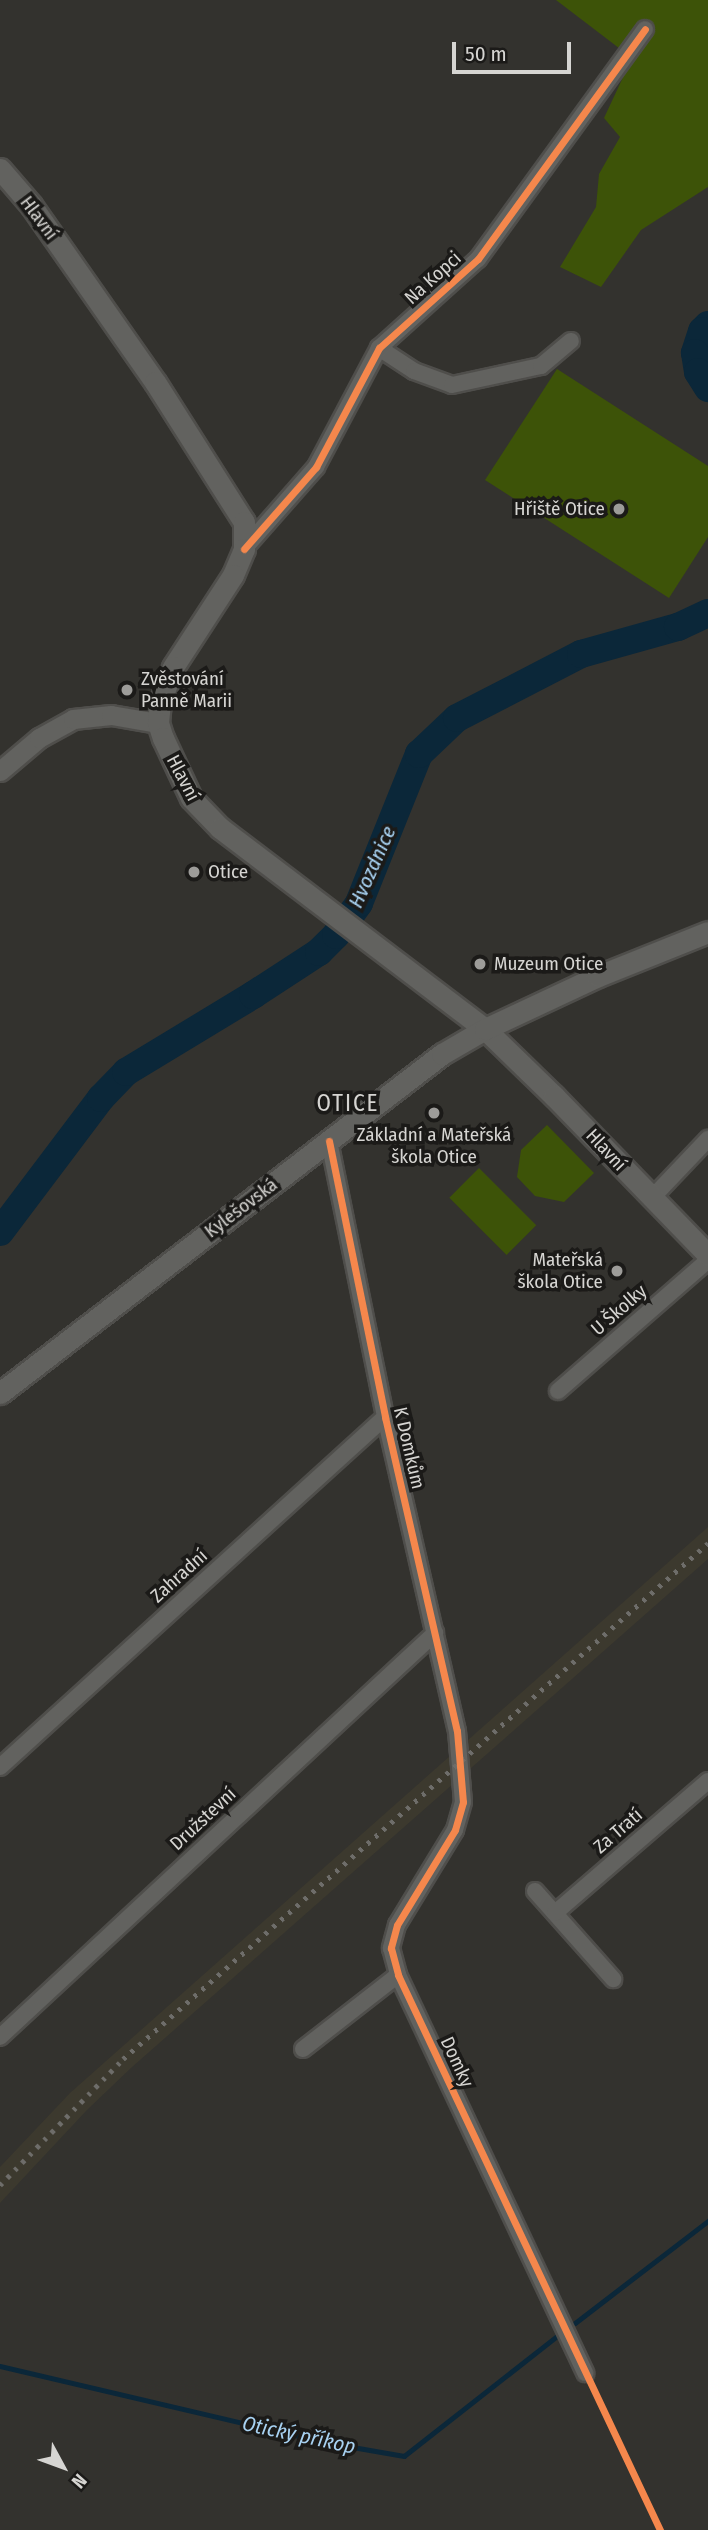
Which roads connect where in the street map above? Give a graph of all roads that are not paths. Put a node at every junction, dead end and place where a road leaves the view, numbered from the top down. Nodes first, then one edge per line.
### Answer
1 (645, 29) dead end
2 (0, 169) edge
3 (571, 341) dead end
4 (379, 348) junction
5 (244, 549) junction
6 (158, 723) junction
7 (0, 771) edge
8 (708, 932) edge
9 (485, 1029) junction
10 (708, 1139) edge
11 (329, 1141) junction
12 (651, 1199) junction
13 (708, 1258) edge
14 (558, 1391) dead end
15 (0, 1393) edge
16 (385, 1417) junction
17 (435, 1633) junction
18 (459, 1762) joint
19 (0, 1767) edge
20 (708, 1781) edge
21 (536, 1891) dead end
22 (555, 1913) junction
23 (398, 1975) junction
24 (613, 1979) dead end
25 (0, 2037) edge
26 (303, 2049) dead end
27 (585, 2373) dead end

1 - 4 street, Na Kopci
2 - 5 main road, Hlavní
3 - 4 street
4 - 5 street, Na Kopci
5 - 6 main road
6 - 7 street
6 - 9 main road, Hlavní
8 - 9 main road, Kylešovská
9 - 11 main road, Kylešovská
9 - 12 main road, Hlavní
10 - 12 street
11 - 15 main road, Kylešovská
11 - 16 street, K Domkům
12 - 13 main road, Hlavní
13 - 14 street, U Školky
16 - 17 street, K Domkům
16 - 19 street, Zahradní
17 - 18 street, K Domkům
17 - 25 street, Družstevní
18 - 23 street, Domky
20 - 22 street, Za Tratí
21 - 22 street
22 - 24 street
23 - 26 street
23 - 27 street, Domky

